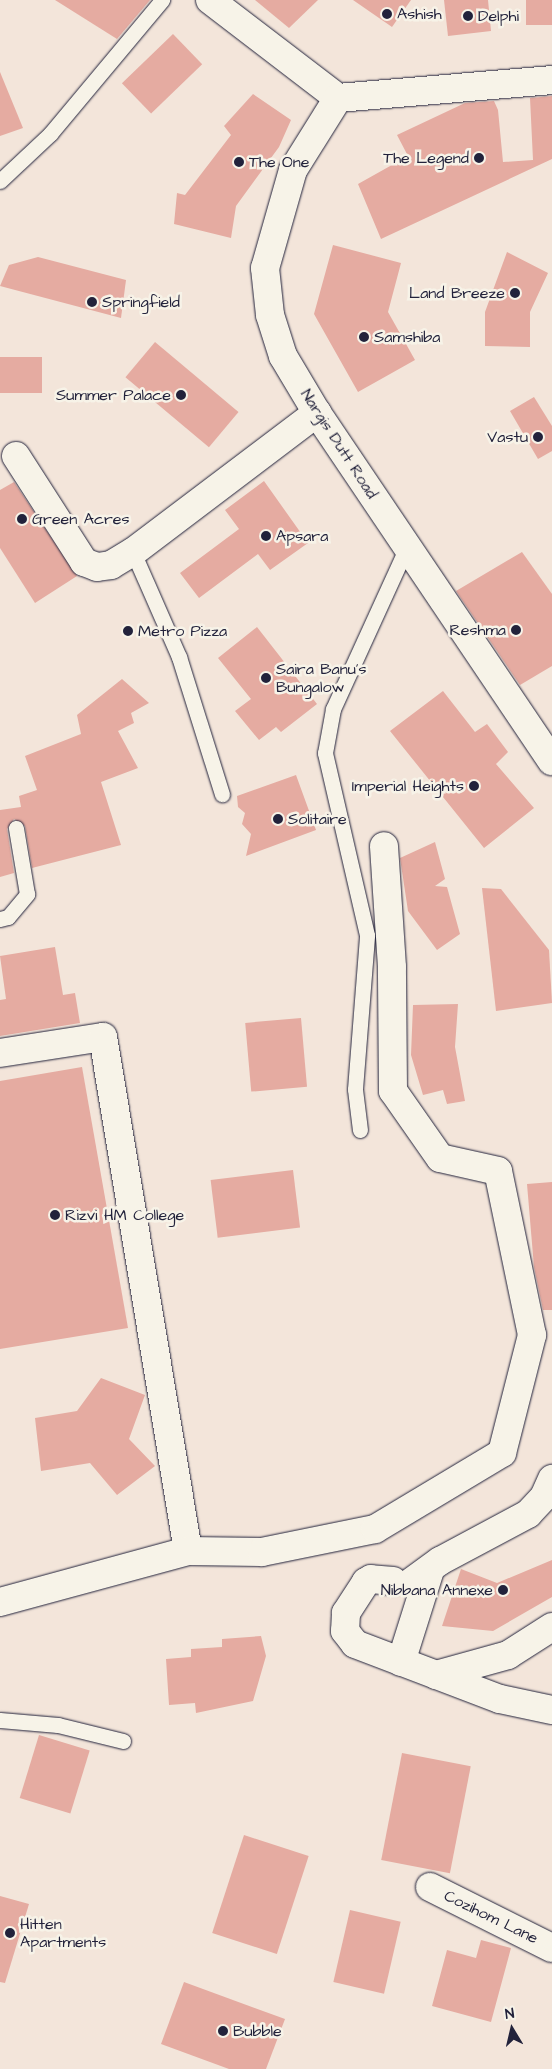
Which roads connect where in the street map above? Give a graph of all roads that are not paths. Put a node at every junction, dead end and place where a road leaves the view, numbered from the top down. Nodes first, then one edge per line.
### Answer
1 (162, 0) edge
2 (210, 0) edge
3 (552, 80) edge
4 (338, 98) junction
5 (0, 181) edge
6 (317, 413) junction
7 (16, 456) dead end
8 (406, 549) junction
9 (133, 552) junction
10 (552, 761) edge
11 (222, 794) dead end
12 (16, 828) dead end
13 (384, 846) dead end
14 (0, 919) edge
15 (0, 1053) edge
16 (360, 1130) dead end
17 (549, 1491) edge
18 (188, 1551) junction
19 (411, 1578) junction
20 (0, 1602) edge
21 (552, 1628) edge
22 (401, 1662) junction
23 (436, 1675) junction
24 (552, 1710) edge
25 (0, 1720) edge
26 (123, 1741) dead end
27 (430, 1887) dead end
28 (552, 1948) edge

1 - 5 lane
2 - 4 street
3 - 4 street
4 - 6 street, Nargis Dutt Road
6 - 8 street, Nargis Dutt Road
6 - 9 street
7 - 9 street
8 - 10 street, Nargis Dutt Road
8 - 16 lane
9 - 11 lane
12 - 14 lane
13 - 18 street
15 - 18 street
17 - 19 street
18 - 20 street
19 - 22 street
19 - 22 street
21 - 23 street
22 - 23 street
23 - 24 street
25 - 26 lane
27 - 28 street, Cozihom Lane

